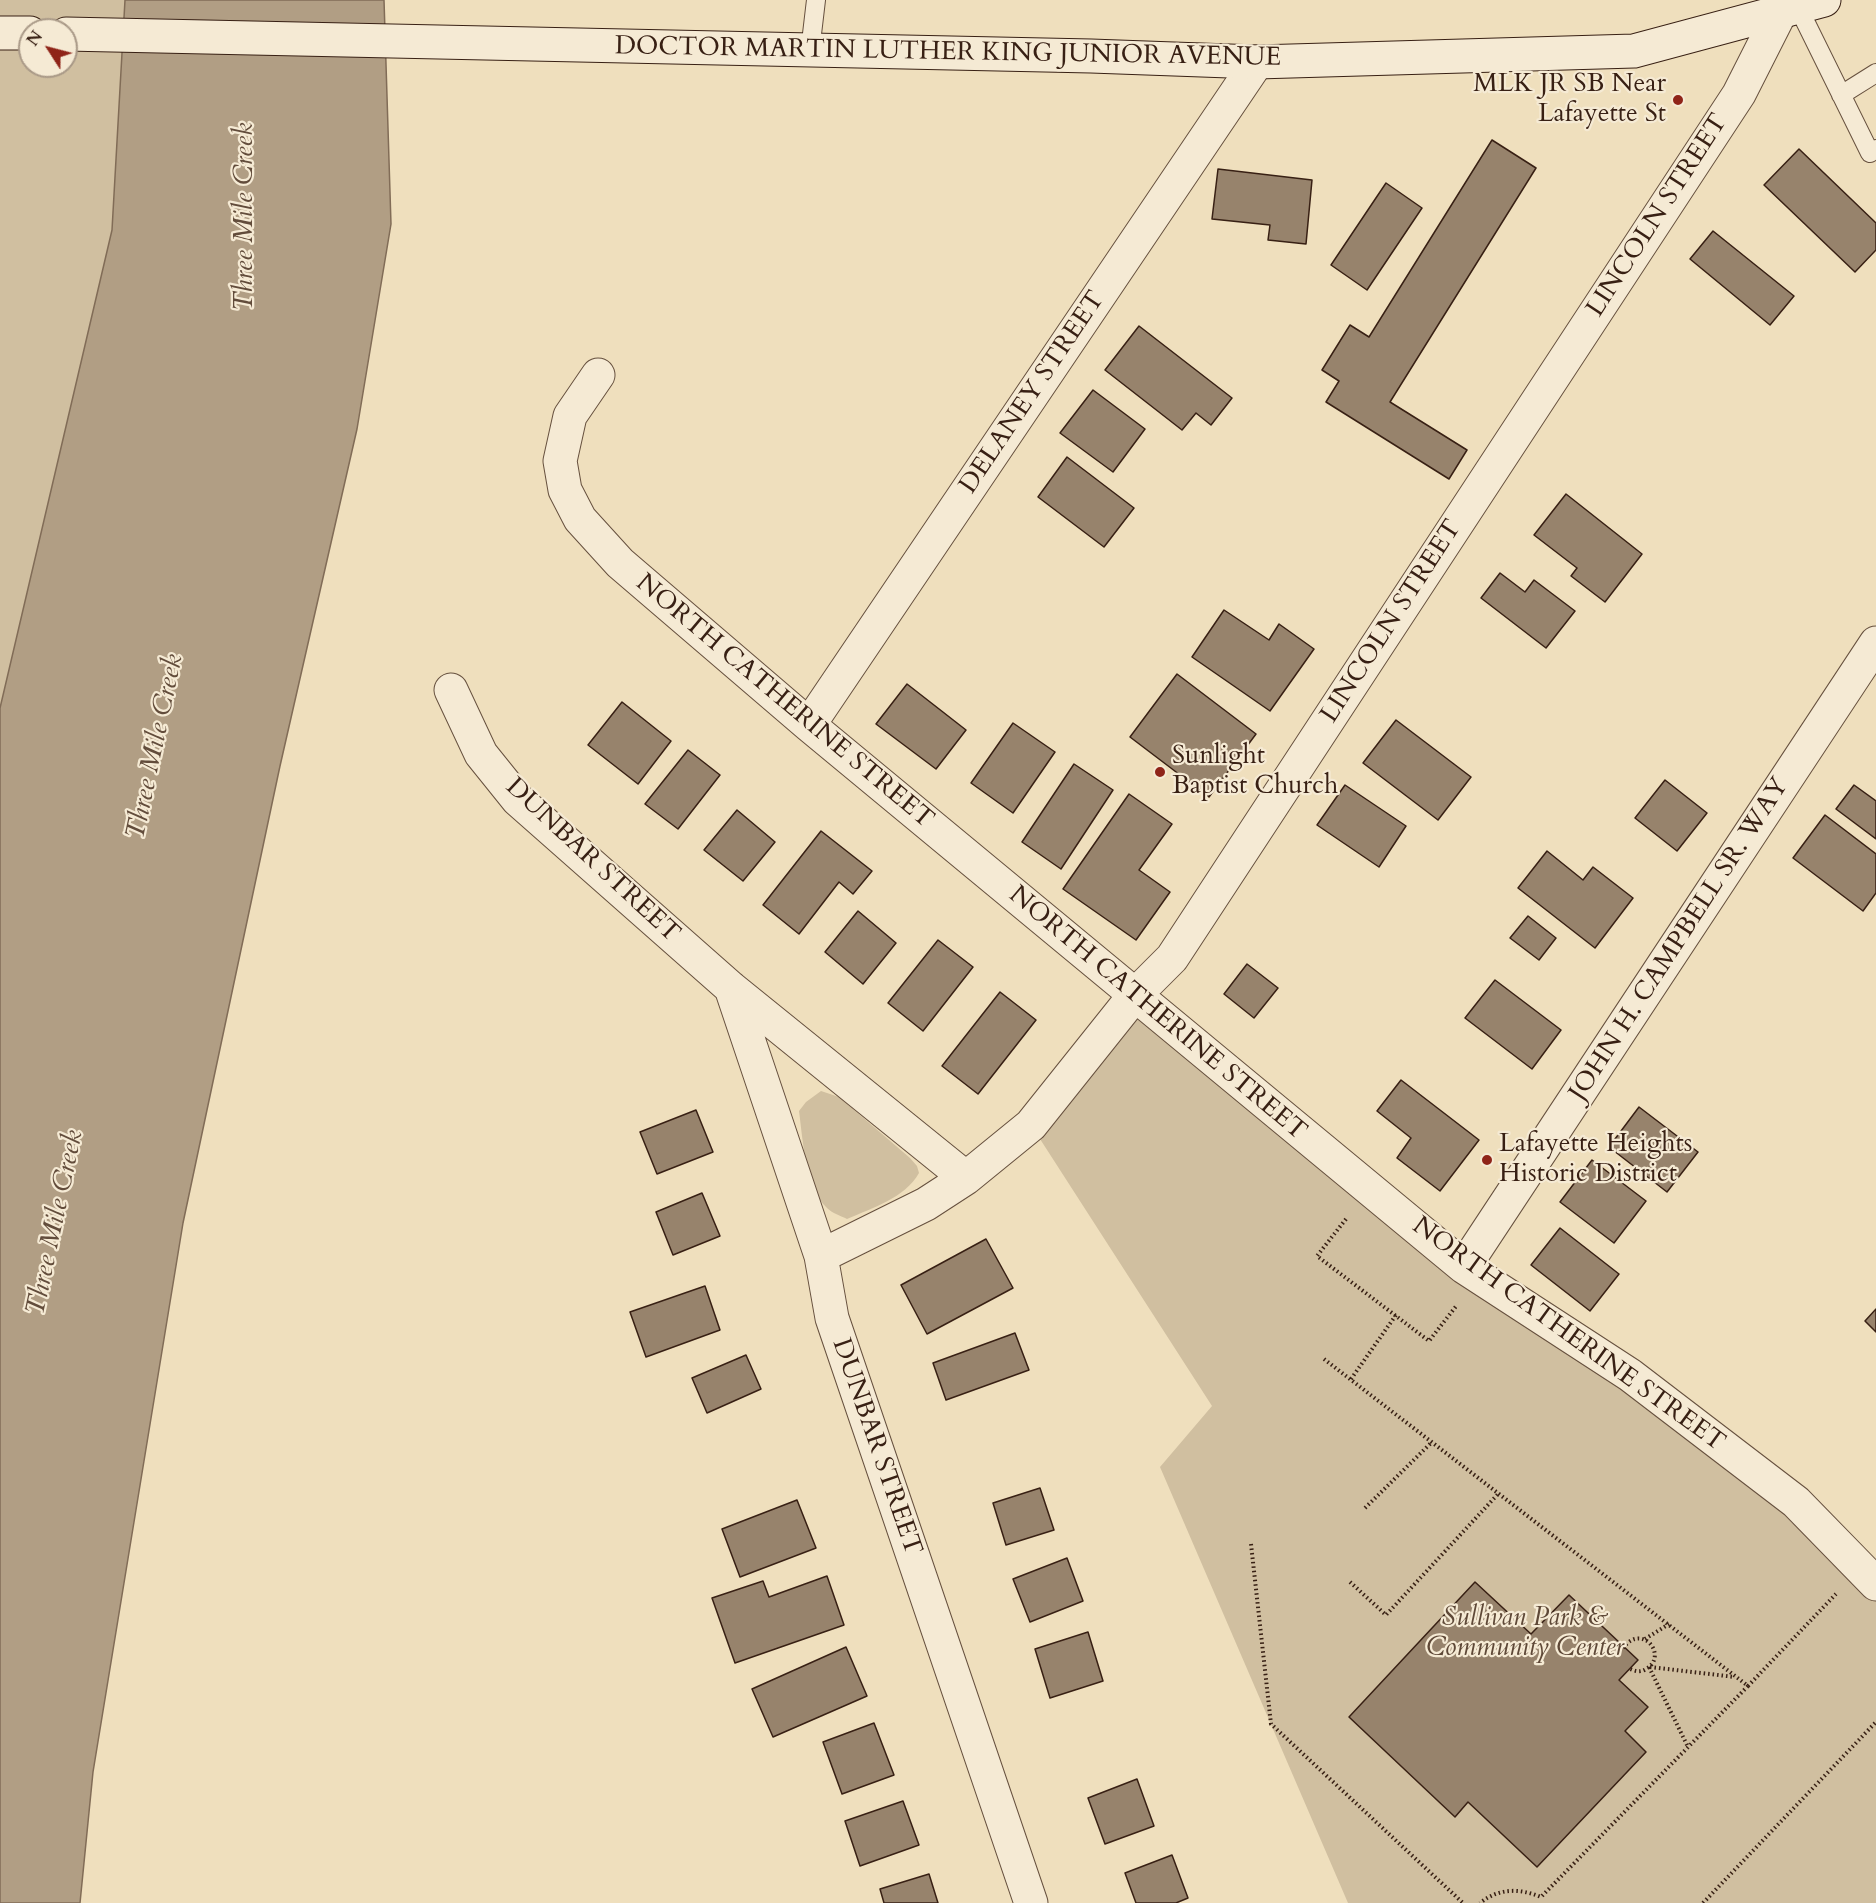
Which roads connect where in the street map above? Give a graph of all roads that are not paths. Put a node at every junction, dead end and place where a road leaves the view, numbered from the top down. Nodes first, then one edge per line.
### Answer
1 (816, 0) edge
2 (1801, 6) edge
3 (0, 33) edge
4 (18, 33) edge
5 (78, 34) edge
6 (810, 51) junction
7 (1257, 62) junction
8 (1876, 73) edge
9 (1841, 95) junction
10 (1874, 155) edge
11 (598, 375) dead end
12 (1876, 644) edge
13 (451, 690) dead end
14 (809, 725) junction
15 (731, 988) junction
16 (1134, 996) junction
17 (966, 1178) junction
18 (821, 1256) junction
19 (1464, 1267) junction
20 (1876, 1584) edge
21 (1031, 1903) edge

1 - 6 lane
2 - 7 street, DOCTOR MARTIN LUTHER KING JUNIOR AVENUE
2 - 9 lane
2 - 16 street, LINCOLN STREET
3 - 4 street
5 - 6 street, DOCTOR MARTIN LUTHER KING JUNIOR AVENUE
6 - 7 street, DOCTOR MARTIN LUTHER KING JUNIOR AVENUE
7 - 14 street, DELANEY STREET
8 - 9 lane
9 - 10 lane
11 - 14 street, NORTH CATHERINE STREET
12 - 19 street, JOHN H. CAMPBELL SR. WAY
13 - 15 street, DUNBAR STREET
14 - 16 street, NORTH CATHERINE STREET
15 - 17 street, DUNBAR STREET
15 - 18 street, DUNBAR STREET
16 - 17 street, LINCOLN STREET
16 - 19 street, NORTH CATHERINE STREET
17 - 18 street, LINCOLN STREET
18 - 21 street, DUNBAR STREET
19 - 20 street, NORTH CATHERINE STREET

